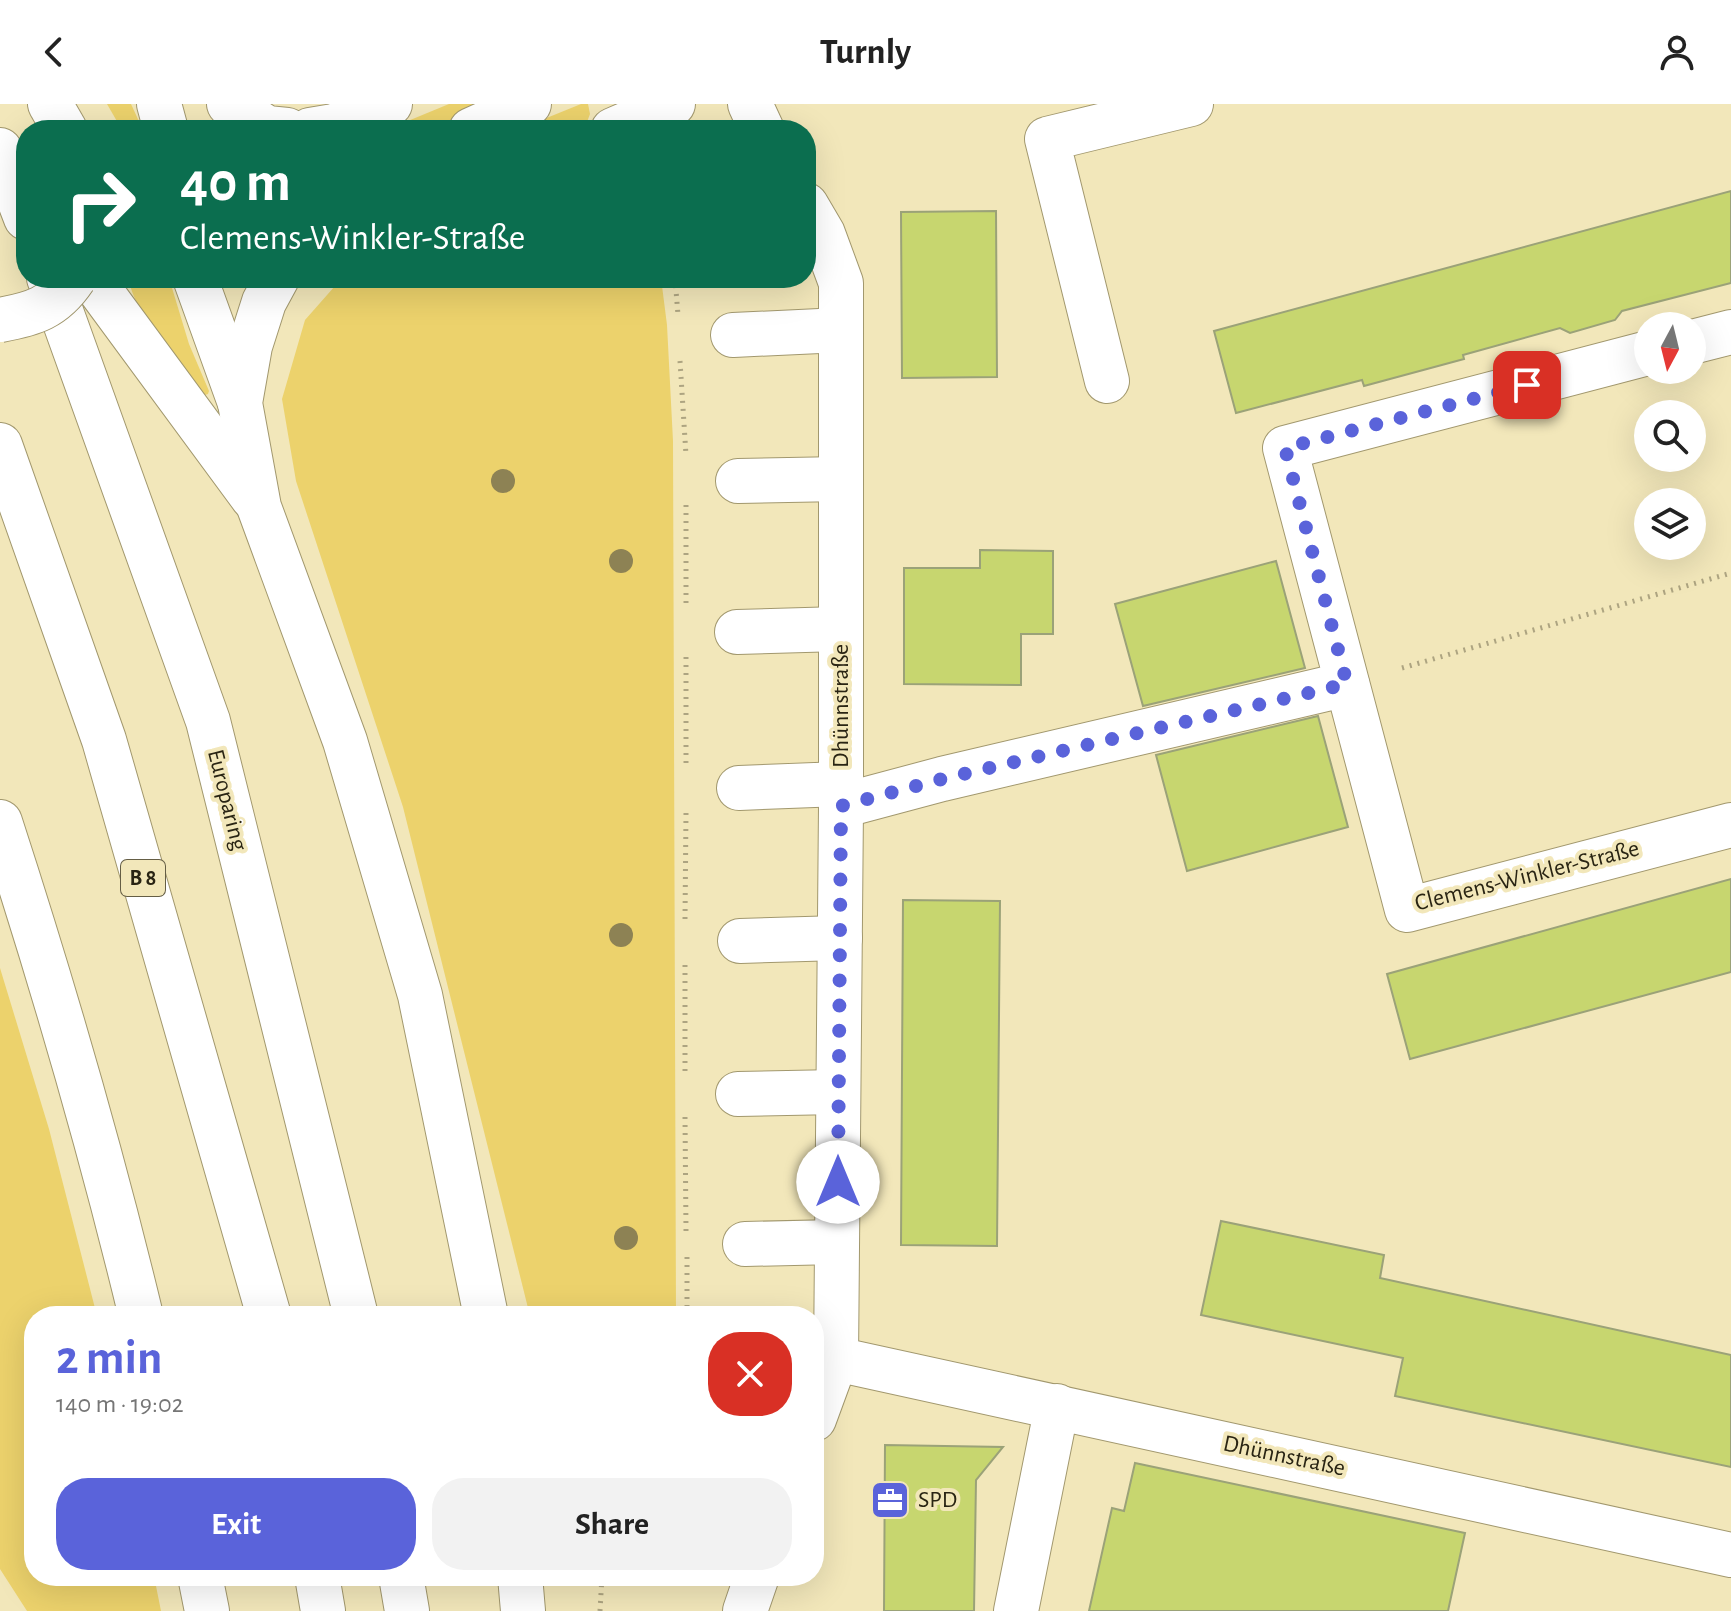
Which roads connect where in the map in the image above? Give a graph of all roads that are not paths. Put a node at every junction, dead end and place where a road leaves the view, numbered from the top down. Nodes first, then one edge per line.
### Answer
1 (229, 104) edge
2 (390, 104) edge
3 (529, 104) edge
4 (673, 104) edge
5 (1191, 104) edge
6 (254, 120) edge
7 (349, 120) edge
8 (493, 120) edge
9 (636, 120) edge
10 (0, 150) edge
11 (16, 192) edge
12 (816, 222) edge
13 (53, 288) edge
14 (67, 288) edge
15 (98, 288) edge
16 (199, 288) edge
17 (272, 288) edge
18 (0, 320) edge
19 (841, 330) junction
20 (1731, 332) edge
21 (733, 335) dead end
22 (1706, 338) edge
23 (1634, 357) edge
24 (1107, 381) dead end
25 (240, 403) junction
26 (0, 445) edge
27 (841, 479) junction
28 (738, 481) dead end
29 (259, 507) junction
30 (840, 629) junction
31 (737, 632) dead end
32 (1347, 684) junction
33 (739, 788) dead end
34 (841, 795) junction
35 (0, 822) edge
36 (1731, 825) edge
37 (840, 938) junction
38 (740, 941) dead end
39 (838, 1092) junction
40 (738, 1094) dead end
41 (837, 1242) junction
42 (745, 1244) dead end
43 (139, 1306) edge
44 (266, 1306) edge
45 (354, 1306) edge
46 (484, 1306) edge
47 (836, 1359) junction
48 (824, 1392) edge
49 (1057, 1406) junction
50 (1731, 1555) edge
51 (202, 1586) edge
52 (319, 1586) edge
53 (403, 1586) edge
54 (521, 1586) edge
55 (754, 1586) edge
56 (207, 1611) edge
57 (323, 1611) edge
58 (407, 1611) edge
59 (523, 1611) edge
60 (745, 1611) edge
61 (1016, 1611) edge

1 - 6 main road
2 - 7 main road
3 - 8 main road
4 - 9 main road
5 - 24 main road
10 - 11 main road
12 - 19 main road, Dhünnstraße
13 - 45 main road, Europaring
14 - 18 main road, bridge
15 - 29 main road
16 - 25 main road
17 - 25 main road
19 - 21 main road
19 - 27 main road, Dhünnstraße
20 - 22 main road
23 - 32 main road, Clemens-Winkler-Straße
25 - 29 main road
26 - 44 main road, B 8
27 - 28 main road
27 - 30 main road, Dhünnstraße
29 - 46 main road
30 - 31 main road
30 - 34 main road, Dhünnstraße
32 - 34 main road
32 - 36 main road, Clemens-Winkler-Straße
33 - 34 main road
34 - 37 main road, Dhünnstraße
35 - 43 main road
37 - 38 main road
37 - 39 main road, Dhünnstraße
39 - 40 main road
39 - 41 main road, Dhünnstraße
41 - 42 main road
41 - 47 main road, Dhünnstraße
47 - 48 main road, Dhünnstraße
47 - 49 main road, Dhünnstraße
49 - 50 main road, Dhünnstraße
49 - 61 main road
51 - 56 main road
52 - 57 main road
53 - 58 main road
54 - 59 main road
55 - 60 main road

